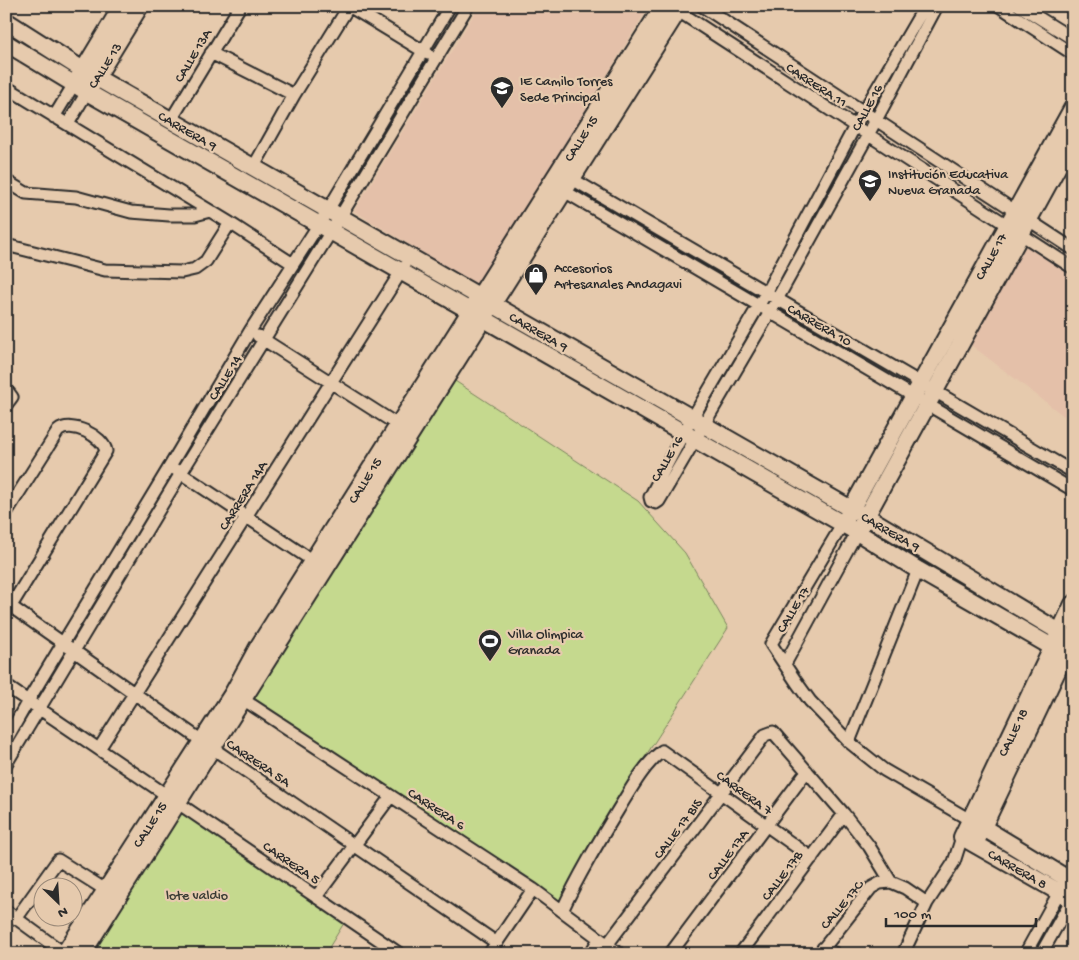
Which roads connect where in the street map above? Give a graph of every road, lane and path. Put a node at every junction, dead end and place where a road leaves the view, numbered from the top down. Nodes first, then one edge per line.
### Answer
1 (122, 6) edge
2 (140, 6) edge
3 (240, 6) edge
4 (349, 6) edge
5 (450, 6) edge
6 (468, 6) edge
7 (702, 6) edge
8 (924, 6) edge
9 (937, 6) edge
10 (999, 6) edge
11 (1020, 6) edge
12 (673, 7) edge
13 (6, 21) edge
14 (1073, 39) edge
15 (6, 43) edge
16 (423, 51) junction
17 (211, 52) junction
18 (1073, 54) edge
19 (436, 59) junction
20 (90, 74) junction
21 (6, 87) edge
22 (81, 88) junction
23 (294, 95) junction
24 (1073, 107) edge
25 (864, 112) junction
26 (54, 117) junction
27 (876, 119) junction
28 (171, 120) junction
29 (68, 124) junction
30 (855, 126) junction
31 (868, 135) junction
32 (1073, 139) edge
33 (253, 168) junction
34 (562, 181) junction
35 (6, 182) edge
36 (210, 210) junction
37 (334, 214) junction
38 (1022, 215) junction
39 (230, 222) junction
40 (325, 228) junction
41 (1014, 230) junction
42 (6, 245) edge
43 (1073, 250) edge
44 (410, 257) junction
45 (293, 264) junction
46 (1073, 268) edge
47 (401, 272) junction
48 (766, 293) junction
49 (777, 299) junction
50 (486, 300) junction
51 (759, 305) junction
52 (770, 312) junction
53 (477, 315) junction
54 (250, 331) junction
55 (264, 340) junction
56 (331, 383) junction
57 (6, 389) edge
58 (924, 394) junction
59 (6, 405) edge
60 (698, 421) junction
61 (404, 430) junction
62 (689, 437) junction
63 (170, 466) junction
64 (1073, 472) edge
65 (181, 473) junction
66 (1073, 490) edge
67 (851, 509) junction
68 (6, 513) edge
69 (866, 516) junction
70 (246, 517) junction
71 (850, 529) junction
72 (319, 565) junction
73 (918, 570) junction
74 (1073, 604) edge
75 (9, 605) edge
76 (64, 643) junction
77 (1067, 645) edge
78 (74, 651) junction
79 (785, 664) junction
80 (6, 686) edge
81 (135, 694) junction
82 (239, 696) junction
83 (28, 701) junction
84 (38, 708) junction
85 (6, 740) edge
86 (849, 742) junction
87 (208, 745) junction
88 (99, 749) junction
89 (6, 764) edge
90 (807, 771) junction
91 (722, 794) junction
92 (391, 796) junction
93 (173, 800) junction
94 (844, 814) junction
95 (977, 824) junction
96 (766, 826) junction
97 (969, 840) junction
98 (354, 846) junction
99 (812, 858) junction
100 (891, 882) junction
101 (1070, 888) edge
102 (533, 889) junction
103 (112, 894) junction
104 (316, 896) junction
105 (927, 903) junction
106 (6, 911) edge
107 (562, 911) junction
108 (16, 919) junction
109 (603, 942) junction
110 (497, 943) junction
111 (821, 951) edge
112 (64, 954) edge
113 (82, 954) edge
114 (400, 954) edge
115 (490, 954) edge
116 (590, 954) edge
117 (620, 954) edge
118 (670, 954) edge
119 (740, 954) edge
120 (836, 954) edge
121 (902, 954) edge
122 (1025, 954) edge
123 (1041, 954) edge

1 - 20 street, CALLE 13
2 - 20 street, CALLE 13
3 - 17 street, CALLE 13A
4 - 16 street
4 - 23 street
5 - 16 street, CALLE 14
6 - 19 street, CALLE 14
7 - 25 street, CARRERA 11
8 - 25 street, CALLE 16
9 - 27 street, CALLE 16
10 - 18 street
11 - 14 street
12 - 30 street, CARRERA 11
12 - 34 street, CALLE 15
13 - 20 street, CARRERA 9
15 - 22 street, CARRERA 9
16 - 19 street
16 - 37 street, CALLE 14
17 - 23 street
17 - 28 street, CALLE 13A
19 - 37 street, CALLE 14
20 - 22 street, CALLE 13
20 - 28 street, CARRERA 9
21 - 26 street
22 - 26 street, CALLE 13
22 - 29 street, CALLE 13
22 - 40 street, CARRERA 9
23 - 33 street
24 - 38 street, CALLE 17
25 - 27 street, CARRERA 11
25 - 30 street, CALLE 16
26 - 29 street
27 - 31 street, CALLE 16
27 - 38 street, CARRERA 11
28 - 33 street, CARRERA 9
29 - 36 street
30 - 31 street, CARRERA 11
30 - 48 street, CALLE 16
31 - 41 street, CARRERA 11
31 - 49 street, CALLE 16
32 - 38 street, CALLE 17
33 - 37 street, CARRERA 9
34 - 48 street, CARRERA 10
34 - 50 street, CALLE 15
34 - 51 street, CARRERA 10
35 - 36 street
36 - 39 street
37 - 40 street, CALLE 14
37 - 44 street, CARRERA 9
38 - 41 street, CALLE 17
38 - 43 street, CARRERA 11
39 - 42 street
39 - 45 street
40 - 45 street, CALLE 14
40 - 47 street, CARRERA 9
40 - 55 street, CALLE 14
41 - 46 street, CARRERA 11
41 - 58 street, CALLE 17
44 - 47 street, CARRERA 14A
44 - 50 street, CARRERA 9
45 - 54 street, CALLE 14
47 - 53 street, CARRERA 9
47 - 56 street, CARRERA 14A
48 - 49 street, CARRERA 10
48 - 51 street, CALLE 16
49 - 52 street, CALLE 16
49 - 58 street, CARRERA 10
50 - 53 street, CALLE 15
50 - 60 street, CARRERA 9
51 - 52 street, CARRERA 10
51 - 60 street, CALLE 16
52 - 58 street, CARRERA 10
52 - 60 street, CALLE 16
53 - 61 street, CALLE 15
53 - 62 street, CARRERA 9
54 - 55 street
54 - 63 street, CALLE 14
55 - 56 street
55 - 65 street, CALLE 14
56 - 61 street
56 - 70 street, CARRERA 14A
57 - 59 street
58 - 64 street, CARRERA 10
58 - 66 street, CARRERA 10
58 - 67 street, CALLE 17
58 - 69 street, CALLE 17
60 - 62 street, CALLE 16
60 - 67 street, CARRERA 9
61 - 72 street, CALLE 15
62 - 62 street, CALLE 16
62 - 71 street, CARRERA 9
63 - 65 street
63 - 76 street, CALLE 14
65 - 70 street
65 - 78 street, CALLE 14
67 - 69 street, CARRERA 9
67 - 71 street, CALLE 17
68 - 75 street
69 - 71 street, CALLE 17
69 - 77 street, CARRERA 9
70 - 72 street
70 - 81 street, CARRERA 14A
71 - 73 street, CARRERA 9
71 - 79 street, CALLE 17
71 - 79 street, CALLE 17
72 - 82 street, CALLE 15
73 - 77 street, CARRERA 9
73 - 86 street
74 - 77 street, CALLE 18
75 - 76 street, CARRERA 5A
76 - 78 street, CARRERA 5A
76 - 83 street, CALLE 14
77 - 95 street, CALLE 18
78 - 81 street, CARRERA 5A
78 - 84 street, CALLE 14
79 - 86 street
80 - 83 street, CARRERA 5
81 - 87 street, CARRERA 5A
81 - 88 street, CARRERA 14A
82 - 87 street, CALLE 15
82 - 92 street, CARRERA 6
83 - 84 street, CARRERA 5
83 - 85 street, CALLE 14
84 - 88 street, CARRERA 5
84 - 89 street, CALLE 14
86 - 95 street
87 - 93 street, CALLE 15
87 - 98 street, CARRERA 5A
88 - 93 street, CARRERA 5
90 - 91 street, CALLE 17 BIS
90 - 94 street
90 - 96 street, CALLE 17A
91 - 96 street, CARRERA 7
91 - 107 street, CARRERA 7
91 - 109 street, CALLE 17 BIS
92 - 98 street
92 - 102 street, CARRERA 6
93 - 103 street, CALLE 15
93 - 104 street, CARRERA 5
94 - 99 street, CALLE 17B
94 - 100 street
95 - 97 street, CALLE 18
95 - 101 street, CARRERA 8
96 - 99 street, CARRERA 7
96 - 118 street, CALLE 17A
97 - 101 street, CARRERA 8
97 - 105 street, CALLE 18
98 - 104 street
98 - 110 street, CARRERA 5A
99 - 119 street, CALLE 17B
100 - 105 street
100 - 111 street, CALLE 17C
101 - 122 street
101 - 123 street
102 - 107 street, CARRERA 6
102 - 110 street
103 - 108 street
103 - 112 street, CALLE 15
103 - 113 street, CALLE 15
104 - 114 street, CARRERA 5
105 - 121 street, CALLE 18
106 - 108 street
107 - 109 street, CARRERA 6
108 - 112 street
109 - 116 street
109 - 117 street, CARRERA 6
110 - 115 street
111 - 120 street

